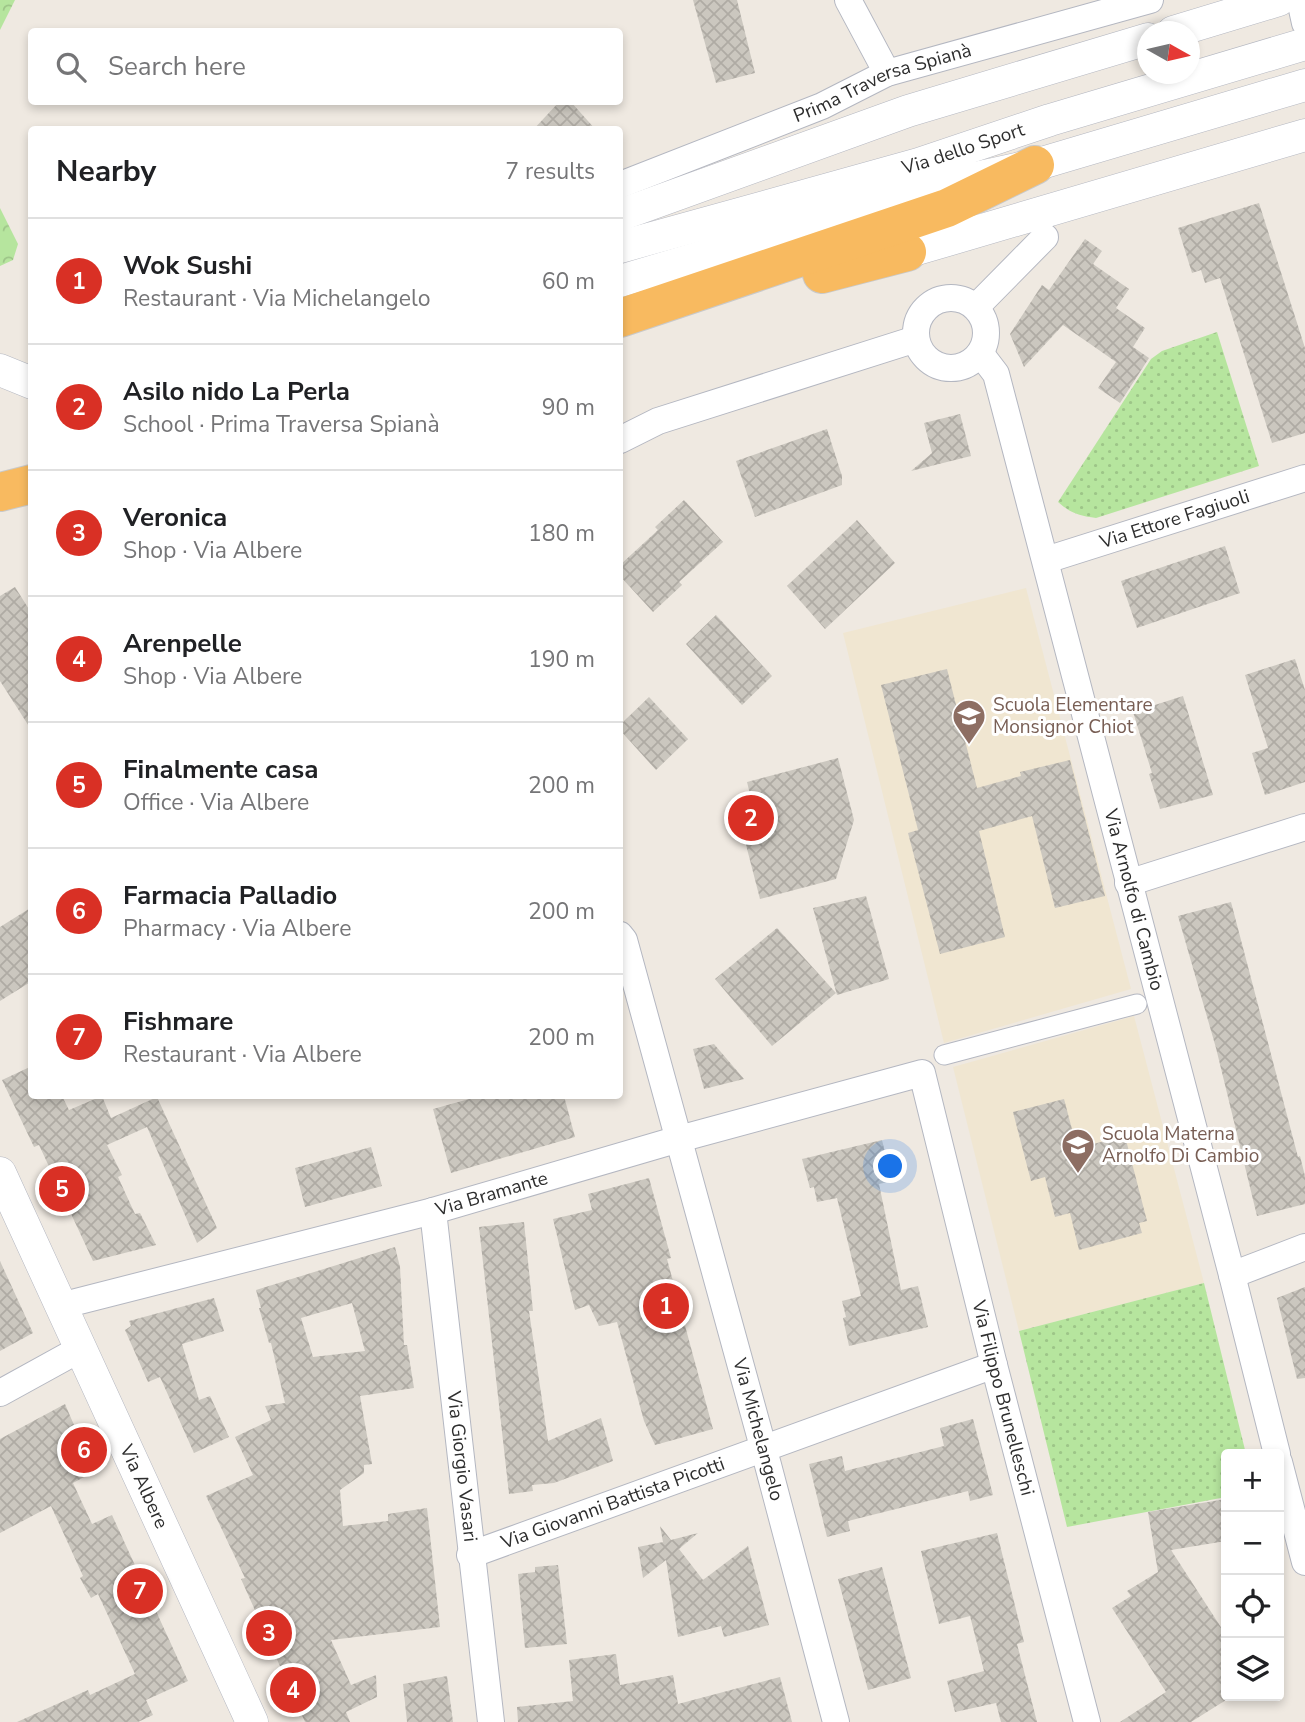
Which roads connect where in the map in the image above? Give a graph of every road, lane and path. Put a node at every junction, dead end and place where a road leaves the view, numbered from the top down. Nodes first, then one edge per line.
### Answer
1 (848, 0) edge
2 (1150, 0) edge
3 (1296, 8) edge
4 (1200, 27) edge
5 (1137, 42) edge
6 (1305, 44) edge
7 (887, 73) junction
8 (1305, 85) edge
9 (1305, 135) edge
10 (1035, 165) junction
11 (623, 184) edge
12 (623, 214) edge
13 (1045, 237) dead end
14 (623, 246) edge
15 (907, 252) joint
16 (623, 280) edge
17 (976, 307) junction
18 (623, 317) edge
19 (623, 325) edge
20 (916, 339) junction
21 (980, 353) junction
22 (0, 370) edge
23 (28, 381) edge
24 (623, 438) edge
25 (1305, 478) edge
26 (28, 485) edge
27 (0, 492) edge
28 (1046, 560) junction
29 (1305, 827) edge
30 (1128, 883) junction
31 (623, 946) edge
32 (1137, 1004) dead end
33 (944, 1055) dead end
34 (922, 1073) joint
35 (678, 1139) junction
36 (0, 1173) edge
37 (433, 1211) junction
38 (1305, 1247) edge
39 (1232, 1275) junction
40 (60, 1306) junction
41 (80, 1349) junction
42 (994, 1365) junction
43 (0, 1393) edge
44 (763, 1447) junction
45 (1276, 1449) edge
46 (1284, 1474) edge
47 (1298, 1509) edge
48 (470, 1555) junction
49 (1305, 1562) edge
50 (252, 1722) edge
51 (491, 1722) edge
52 (836, 1722) edge
53 (1087, 1722) edge

1 - 7 street
2 - 7 street, Prima Traversa Spianà
3 - 4 street
5 - 12 street
6 - 14 street, Via dello Sport
7 - 11 street, Prima Traversa Spianà
8 - 10 street, Via dello Sport
9 - 15 street
10 - 16 street, Via dello Sport
10 - 18 highway
13 - 17 street
15 - 19 highway
17 - 20 street
17 - 21 street
20 - 21 street
20 - 24 street
21 - 28 street, Via Arnolfo di Cambio
22 - 23 street
25 - 28 street, Via Ettore Fagiuoli
26 - 27 highway
28 - 30 street, Via Arnolfo di Cambio
29 - 30 street
30 - 39 street, Via Arnolfo di Cambio
31 - 35 street
32 - 33 street
34 - 35 street, Via Bramante
34 - 42 street, Via Filippo Brunelleschi
35 - 37 street, Via Bramante
35 - 44 street, Via Michelangelo
36 - 40 street, Via Albere
37 - 40 street, Via Bramante
37 - 48 street, Via Giorgio Vasari
38 - 39 street
39 - 45 street, Via Arnolfo di Cambio
40 - 41 street, Via Albere
41 - 43 street
41 - 50 street, Via Albere
42 - 44 street, Via Giovanni Battista Picotti
42 - 53 street, Via Filippo Brunelleschi
44 - 48 street, Via Giovanni Battista Picotti
44 - 52 street, Via Michelangelo
46 - 47 street
47 - 49 street
48 - 51 street, Via Giorgio Vasari

